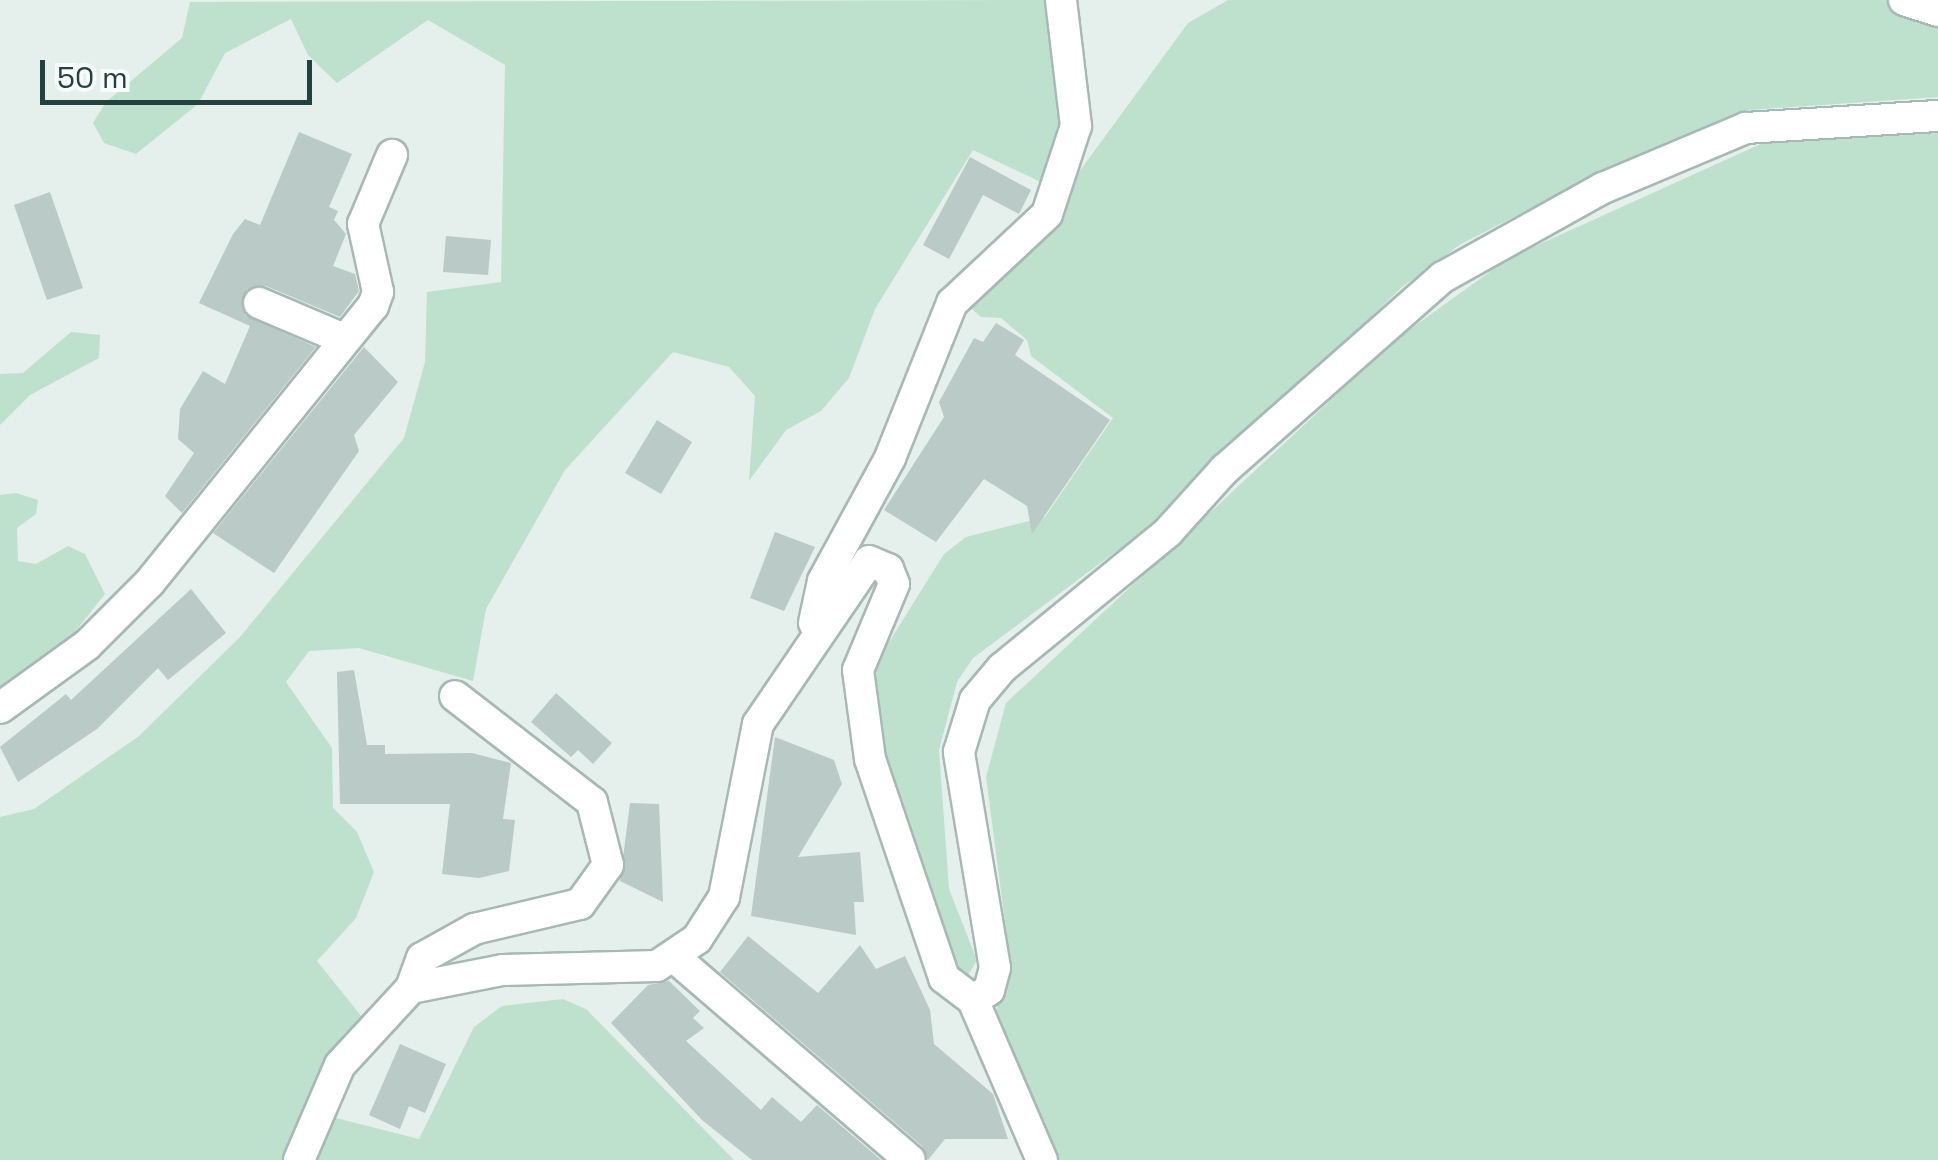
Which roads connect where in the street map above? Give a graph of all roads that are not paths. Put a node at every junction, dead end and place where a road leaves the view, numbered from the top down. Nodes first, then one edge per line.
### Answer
1 (1061, 0) edge
2 (1904, 0) edge
3 (1938, 11) edge
4 (1938, 116) edge
5 (392, 154) dead end
6 (259, 303) dead end
7 (344, 340) junction
8 (810, 642) junction
9 (455, 696) dead end
10 (0, 708) edge
11 (674, 958) junction
12 (410, 988) junction
13 (973, 1000) junction
14 (299, 1160) edge
15 (910, 1160) edge
16 (1042, 1160) edge

1 - 8 street
2 - 3 street
4 - 13 street
5 - 7 street
6 - 7 street
7 - 10 street
8 - 11 street
8 - 13 street
9 - 12 street
11 - 12 street
11 - 15 street
12 - 14 street
13 - 16 street

